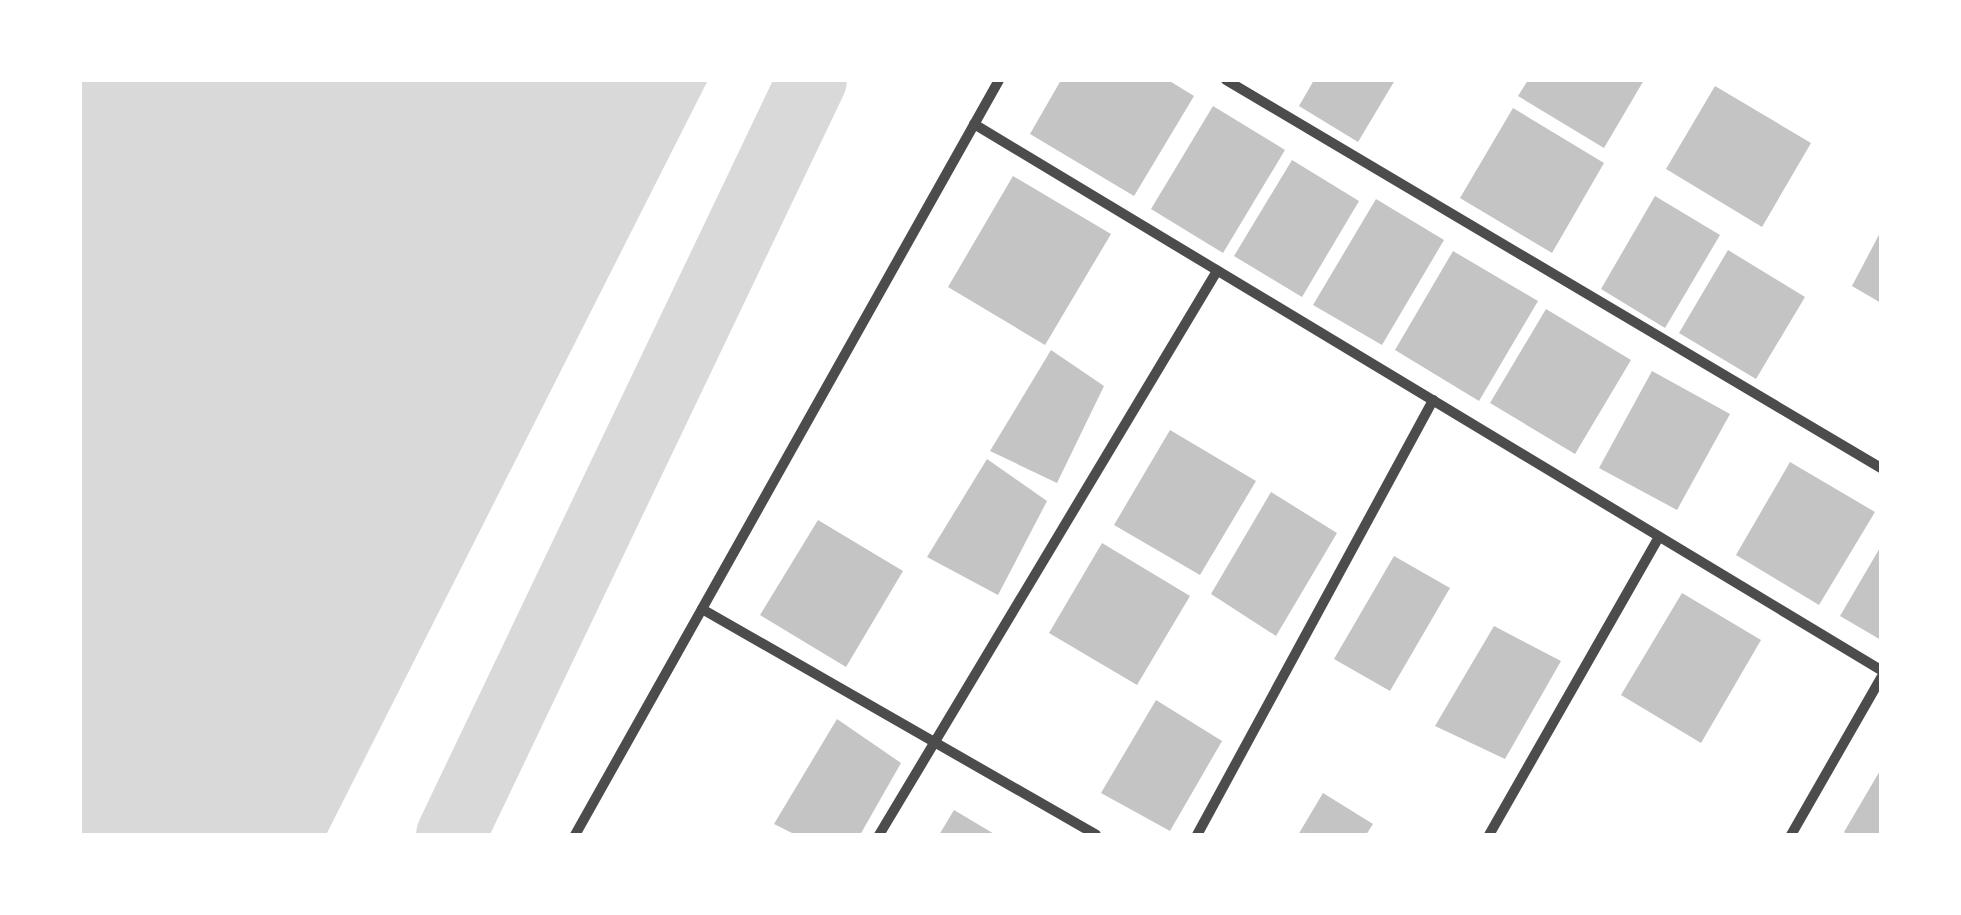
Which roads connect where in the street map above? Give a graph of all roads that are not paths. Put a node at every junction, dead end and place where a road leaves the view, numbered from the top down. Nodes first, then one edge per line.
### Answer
1 (998, 80) edge
2 (1226, 80) edge
3 (974, 124) junction
4 (1217, 271) junction
5 (1433, 400) junction
6 (1881, 468) edge
7 (1659, 537) junction
8 (702, 609) junction
9 (1881, 670) edge
10 (1881, 678) edge
11 (934, 742) junction
12 (576, 835) edge
13 (878, 835) edge
14 (1096, 835) edge
15 (1197, 835) edge
16 (1490, 835) edge
17 (1791, 835) edge

1 - 3 street
2 - 6 street
3 - 4 street
3 - 8 street
4 - 5 street
4 - 11 street
5 - 7 street
5 - 15 street
7 - 9 street
7 - 16 street
8 - 11 street
8 - 12 street
10 - 17 street
11 - 13 street
11 - 14 street

